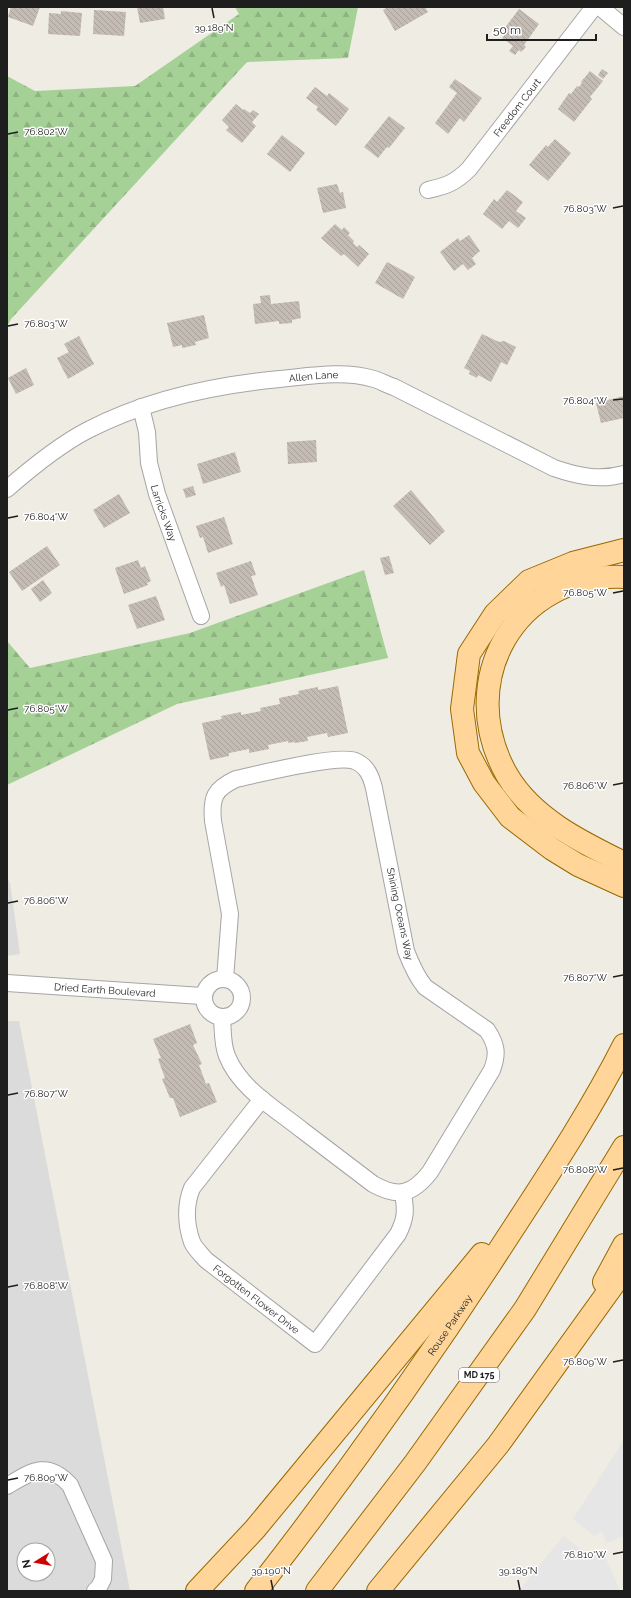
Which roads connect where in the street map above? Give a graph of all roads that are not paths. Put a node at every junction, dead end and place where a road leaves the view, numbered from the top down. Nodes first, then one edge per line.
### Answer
1 (594, 7) edge
2 (600, 7) edge
3 (624, 27) edge
4 (428, 190) dead end
5 (140, 407) junction
6 (624, 474) edge
7 (7, 489) edge
8 (624, 550) edge
9 (624, 577) edge
10 (201, 616) dead end
11 (624, 863) edge
12 (624, 886) edge
13 (225, 979) junction
14 (7, 983) edge
15 (202, 996) junction
16 (222, 1017) junction
17 (624, 1045) edge
18 (262, 1099) junction
19 (624, 1147) edge
20 (539, 1188) junction
21 (403, 1193) junction
22 (624, 1245) edge
23 (624, 1270) edge
24 (563, 1355) junction
25 (7, 1486) edge
26 (94, 1591) edge
27 (197, 1591) edge
28 (256, 1591) edge
29 (318, 1591) edge
30 (378, 1591) edge

1 - 4 street, Freedom Court
2 - 3 street
5 - 6 street, Allen Lane
5 - 7 street, Allen Lane
5 - 10 street, Larricks Way
8 - 12 main road
9 - 11 main road
13 - 15 street
13 - 16 street
13 - 21 street, Shining Oceans Way
14 - 15 street, Dried Earth Boulevard
15 - 16 street
16 - 18 street
17 - 20 main road, Rouse Parkway
18 - 21 street
18 - 21 street, Forgotten Flower Drive
19 - 29 main road, MD 175
20 - 27 main road
20 - 28 main road, Rouse Parkway
22 - 24 main road
23 - 24 main road
24 - 30 main road
25 - 26 street

